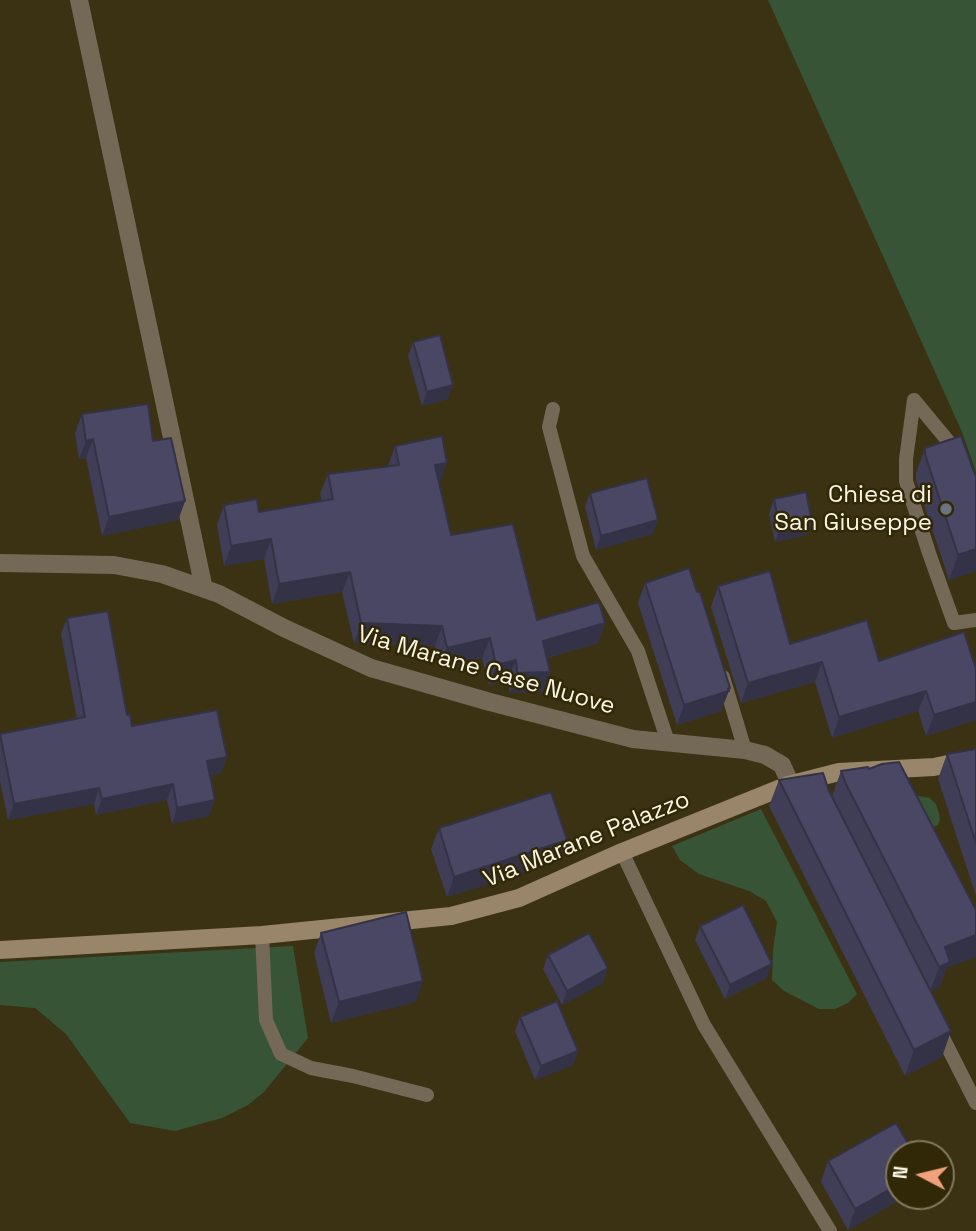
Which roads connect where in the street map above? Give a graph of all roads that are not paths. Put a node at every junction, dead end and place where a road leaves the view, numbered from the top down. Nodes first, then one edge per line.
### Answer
1 (79, 0) edge
2 (553, 410) dead end
3 (966, 468) edge
4 (0, 563) edge
5 (204, 589) junction
6 (976, 620) edge
7 (718, 661) edge
8 (668, 742) junction
9 (745, 750) junction
10 (976, 758) edge
11 (790, 785) junction
12 (622, 852) junction
13 (262, 935) junction
14 (0, 950) edge
15 (933, 1019) edge
16 (427, 1095) dead end
17 (976, 1103) edge
18 (830, 1231) edge

1 - 5 street
2 - 8 lane
3 - 6 lane
4 - 5 street, Via Marane Case Nuove
5 - 8 street, Via Marane Case Nuove
7 - 9 lane
8 - 9 street, Via Marane Case Nuove
9 - 11 street, Via Marane Case Nuove
10 - 11 main road, Via Marane Palazzo
11 - 12 main road, Via Marane Palazzo
12 - 13 main road, Via Marane Palazzo
12 - 18 lane
13 - 14 main road, Via Marane Palazzo
13 - 16 lane
15 - 17 lane

